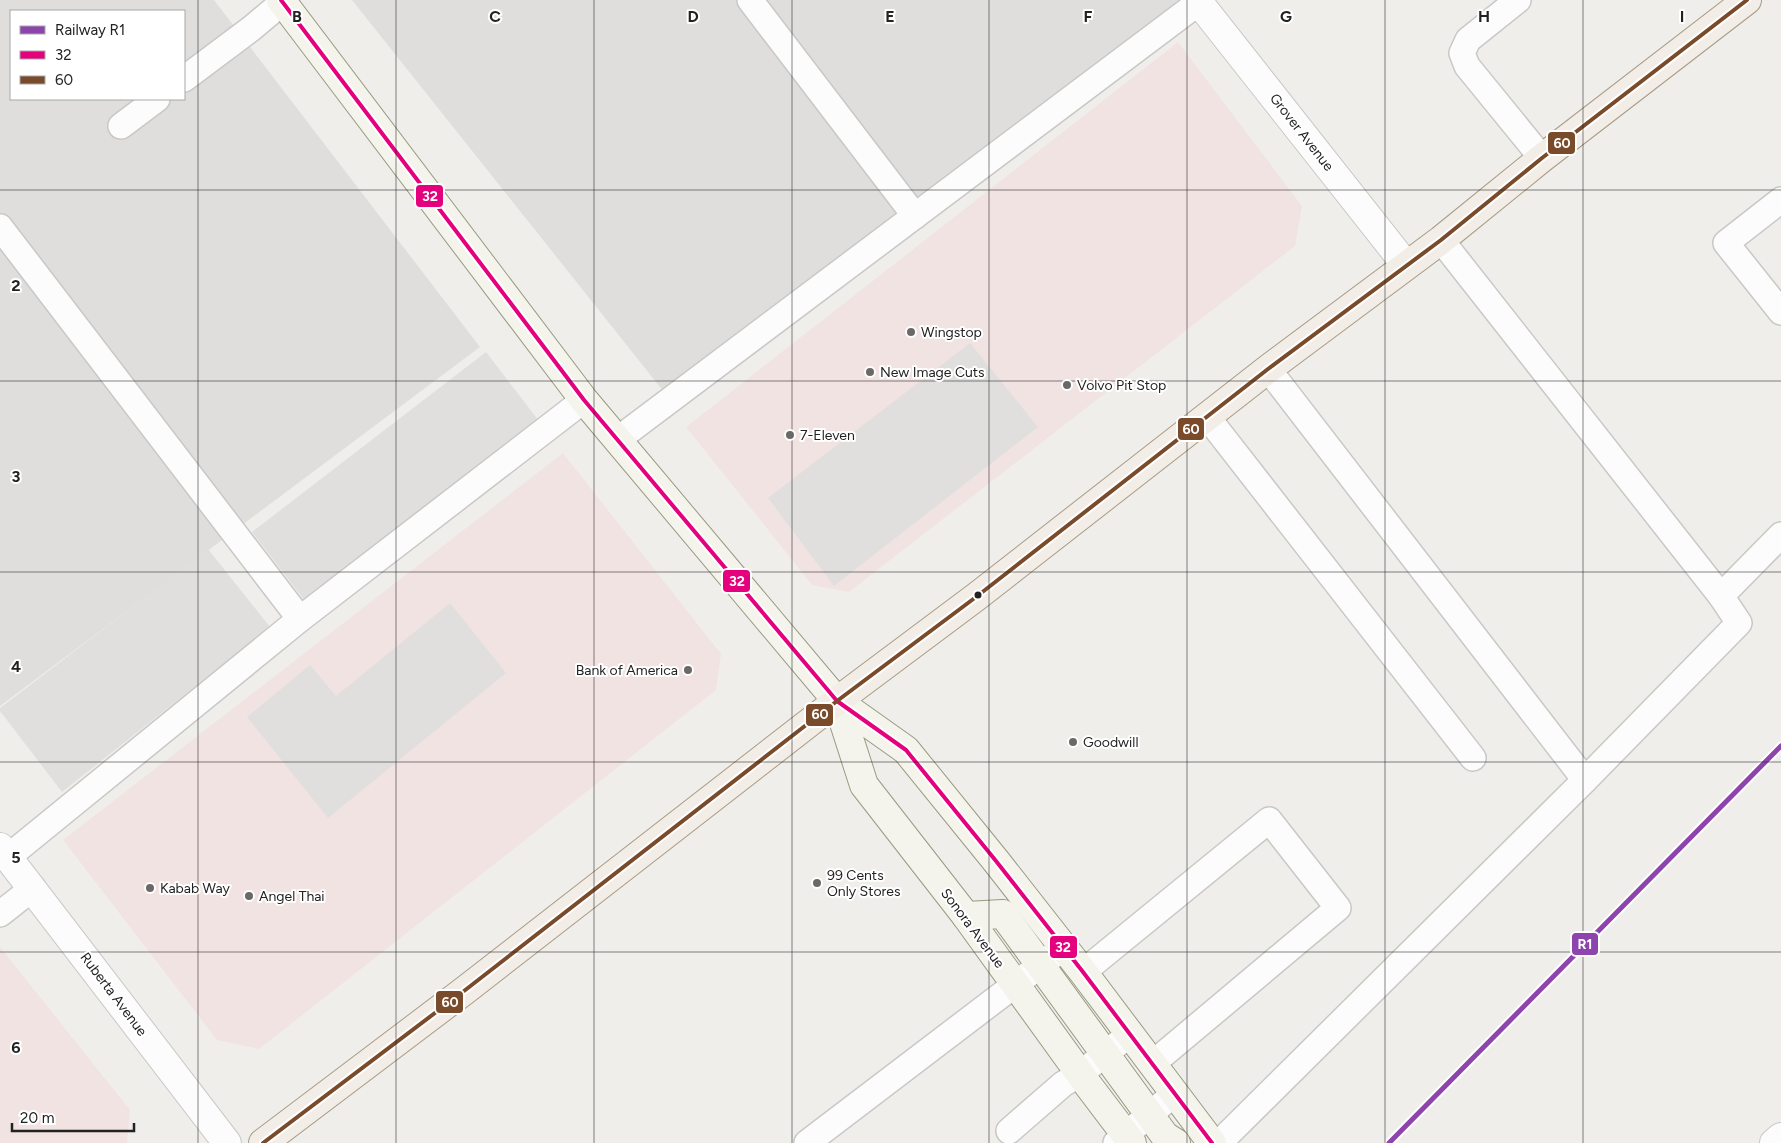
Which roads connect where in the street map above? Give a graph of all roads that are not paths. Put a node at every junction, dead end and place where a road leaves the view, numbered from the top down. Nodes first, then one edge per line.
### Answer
1 (750, 0) edge
2 (1518, 0) edge
3 (1748, 0) edge
4 (282, 1) edge
5 (1200, 1) edge
6 (185, 78) edge
7 (156, 100) edge
8 (121, 126) dead end
9 (1542, 158) junction
10 (1781, 200) edge
11 (915, 216) junction
12 (0, 228) edge
13 (1440, 240) junction
14 (1406, 265) junction
15 (1781, 312) edge
16 (1268, 369) junction
17 (584, 400) junction
18 (1208, 418) junction
19 (617, 440) junction
20 (1781, 535) edge
21 (1721, 596) junction
22 (300, 618) junction
23 (837, 701) junction
24 (1473, 758) dead end
25 (1585, 780) junction
26 (4, 852) edge
27 (33, 888) junction
28 (0, 914) edge
29 (966, 916) junction
30 (1063, 948) junction
31 (1040, 966) junction
32 (1083, 972) junction
33 (1015, 984) junction
34 (1130, 1034) junction
35 (1104, 1054) junction
36 (1152, 1064) junction
37 (1080, 1074) junction
38 (1174, 1094) junction
39 (1149, 1115) junction
40 (1781, 1137) edge
41 (1008, 1139) edge
42 (1125, 1140) edge
43 (227, 1143) edge
44 (263, 1143) edge
45 (807, 1143) edge
46 (1176, 1143) edge
47 (1212, 1143) edge
48 (1219, 1143) edge
49 (1774, 1143) edge

1 - 11 lane
2 - 9 lane
3 - 9 main road
4 - 6 lane
4 - 17 main road, Sonora Avenue
5 - 11 lane
5 - 14 street, Grover Avenue
7 - 8 lane
9 - 13 main road
10 - 15 lane
11 - 19 lane
12 - 22 lane
13 - 14 main road
13 - 21 lane
14 - 16 main road
16 - 18 main road
16 - 25 lane
17 - 19 main road, Sonora Avenue
17 - 22 lane
18 - 23 main road
18 - 24 lane
19 - 23 main road, Sonora Avenue
20 - 21 lane
21 - 25 lane
22 - 26 lane
23 - 29 main road, Sonora Avenue
23 - 30 main road, Sonora Avenue
23 - 44 main road
25 - 48 lane
26 - 27 street, Ruberta Avenue
27 - 28 lane
27 - 43 street, Ruberta Avenue
29 - 31 main road
29 - 33 main road, Sonora Avenue
30 - 31 lane
30 - 32 main road, Sonora Avenue
31 - 33 lane
31 - 35 main road
32 - 34 main road, Sonora Avenue
32 - 36 lane
33 - 37 main road, Sonora Avenue
33 - 45 lane
34 - 35 lane
34 - 36 main road, Sonora Avenue
35 - 37 lane
35 - 39 main road
36 - 38 main road, Sonora Avenue
37 - 41 lane
37 - 42 main road, Sonora Avenue
38 - 39 lane
38 - 47 main road, Sonora Avenue
39 - 42 lane
39 - 46 main road
40 - 49 street

